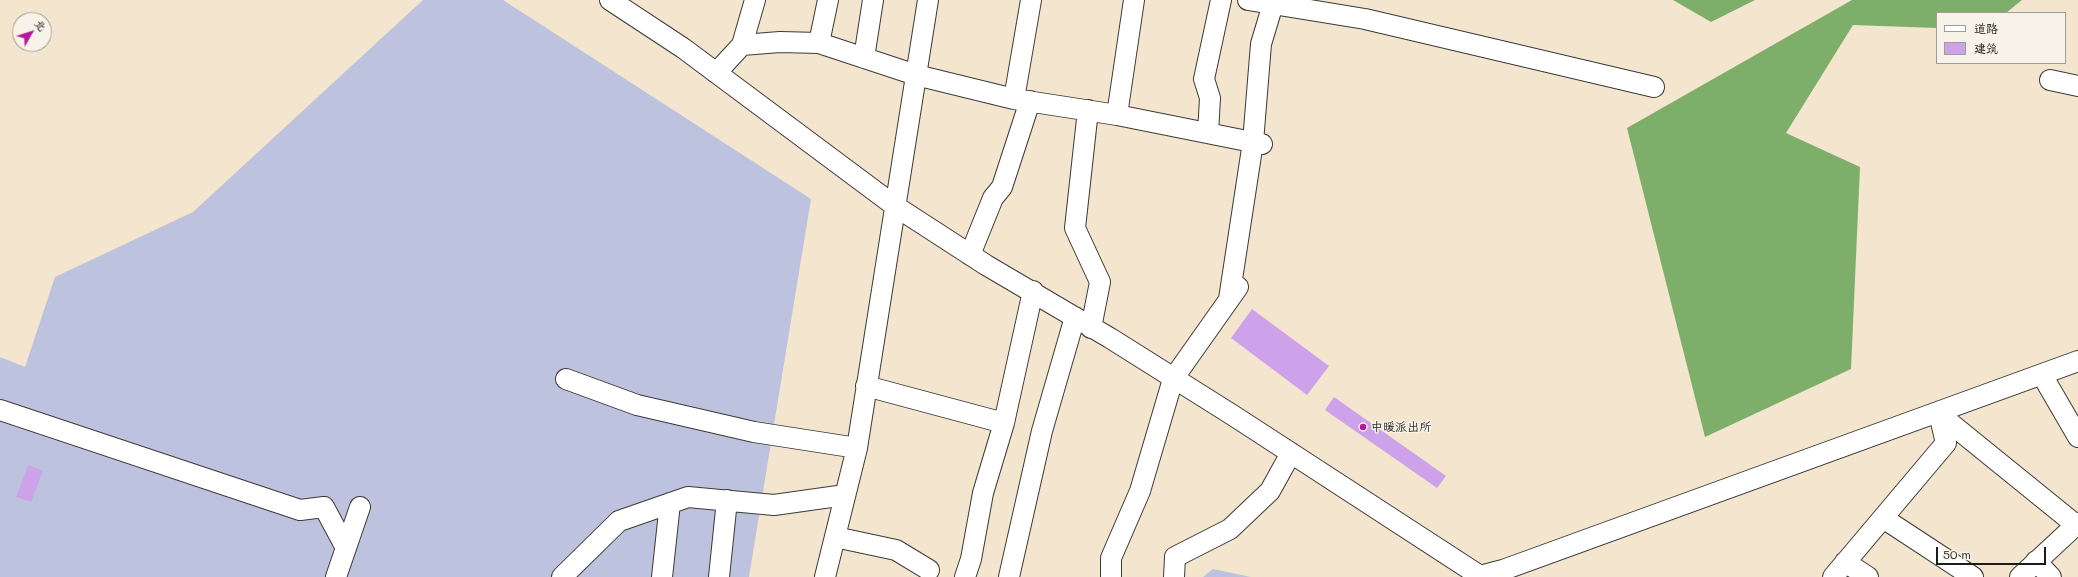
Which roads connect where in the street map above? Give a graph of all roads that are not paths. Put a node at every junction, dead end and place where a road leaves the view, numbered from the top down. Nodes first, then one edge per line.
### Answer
1 (610, 0) edge
2 (755, 0) edge
3 (828, 0) edge
4 (873, 0) edge
5 (928, 0) edge
6 (1031, 0) edge
7 (1134, 0) edge
8 (1221, 0) edge
9 (1251, 0) edge
10 (1272, 4) junction
11 (819, 43) junction
12 (742, 45) junction
13 (864, 58) junction
14 (716, 73) junction
15 (916, 75) junction
16 (2050, 80) dead end
17 (2078, 86) edge
18 (1654, 88) dead end
19 (1022, 100) junction
20 (1088, 110) junction
21 (1117, 115) junction
22 (1208, 133) junction
23 (1257, 143) junction
24 (895, 206) junction
25 (970, 255) junction
26 (1033, 291) junction
27 (1083, 322) junction
28 (2077, 363) edge
29 (2042, 375) junction
30 (566, 379) dead end
31 (1173, 379) junction
32 (866, 386) junction
33 (0, 410) edge
34 (1004, 423) junction
35 (2078, 437) edge
36 (857, 448) junction
37 (1291, 453) junction
38 (845, 495) junction
39 (727, 500) junction
40 (670, 503) junction
41 (360, 508) dead end
42 (1883, 518) junction
43 (2077, 524) edge
44 (835, 537) junction
45 (346, 548) junction
46 (1845, 562) junction
47 (2036, 562) junction
48 (929, 570) dead end
49 (1510, 574) edge
50 (336, 577) edge
51 (562, 577) edge
52 (662, 577) edge
53 (719, 577) edge
54 (825, 577) edge
55 (965, 577) edge
56 (1009, 577) edge
57 (1110, 577) edge
58 (1174, 577) edge
59 (1833, 577) edge
60 (1868, 577) edge
61 (1972, 577) edge
62 (2020, 577) edge
63 (2051, 577) edge

1 - 14 street
2 - 12 street
3 - 11 street
4 - 13 street
5 - 15 street
6 - 19 street
7 - 21 street
8 - 22 street
9 - 10 street
10 - 18 street
10 - 23 street
11 - 12 street
11 - 13 street
12 - 14 street
13 - 15 street
14 - 24 street
15 - 19 street
15 - 24 street
16 - 17 street
19 - 20 street
19 - 25 street
20 - 21 street
20 - 27 street
21 - 22 street
22 - 23 street
23 - 31 street
24 - 25 street
24 - 32 street
25 - 26 street
26 - 27 street
26 - 34 street
27 - 31 street
27 - 56 street
28 - 29 street
29 - 35 street
29 - 49 street
30 - 36 street
31 - 37 street
31 - 57 street
32 - 34 street
32 - 36 street
33 - 45 street
34 - 55 street
36 - 38 street
37 - 49 street
37 - 58 street
38 - 39 street
38 - 44 street
39 - 40 street
39 - 53 street
40 - 51 street
40 - 52 street
41 - 45 street
42 - 43 street
42 - 46 street
42 - 61 street
43 - 47 street
44 - 48 street
44 - 54 street
45 - 50 street
46 - 59 street
46 - 60 street
47 - 62 street
47 - 63 street

